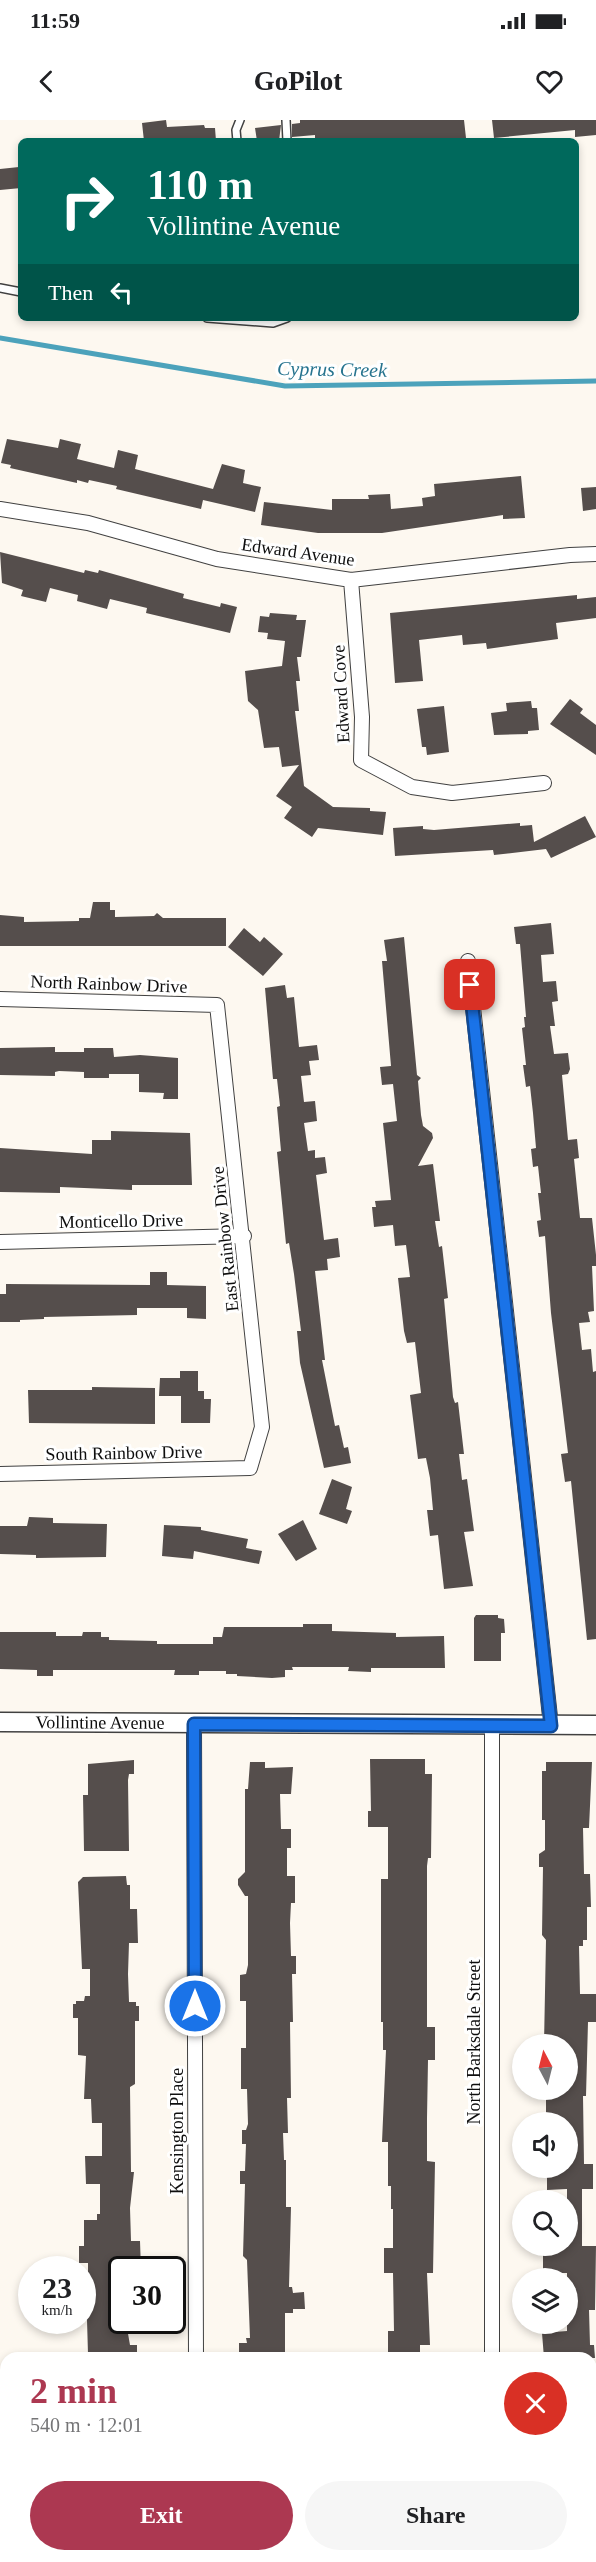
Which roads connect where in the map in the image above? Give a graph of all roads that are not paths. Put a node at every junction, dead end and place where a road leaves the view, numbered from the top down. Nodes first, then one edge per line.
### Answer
1 (240, 120) edge
2 (285, 120) edge
3 (237, 138) edge
4 (288, 138) edge
5 (0, 288) edge
6 (18, 291) edge
7 (247, 321) edge
8 (279, 321) edge
9 (0, 509) edge
10 (596, 554) edge
11 (351, 580) junction
12 (544, 783) dead end
13 (468, 962) dead end
14 (0, 999) edge
15 (217, 1005) joint
16 (244, 1236) junction
17 (0, 1242) edge
18 (250, 1468) joint
19 (0, 1473) edge
20 (0, 1722) edge
21 (194, 1724) junction
22 (596, 1725) edge
23 (492, 1726) junction
24 (551, 1726) junction
25 (196, 2352) edge
26 (492, 2352) edge

1 - 3 lane
2 - 4 lane
5 - 6 lane
7 - 8 lane
9 - 11 street, Edward Avenue
10 - 11 street, Edward Avenue
11 - 12 street, Edward Cove
13 - 24 street
14 - 15 street, North Rainbow Drive
15 - 16 street, East Rainbow Drive
16 - 17 street, Monticello Drive
16 - 18 street, East Rainbow Drive
18 - 19 street, South Rainbow Drive
20 - 21 street, Vollintine Avenue
21 - 23 street, Vollintine Avenue
21 - 25 street, Kensington Place
22 - 24 street, Vollintine Avenue
23 - 24 street, Vollintine Avenue
23 - 26 street, North Barksdale Street

